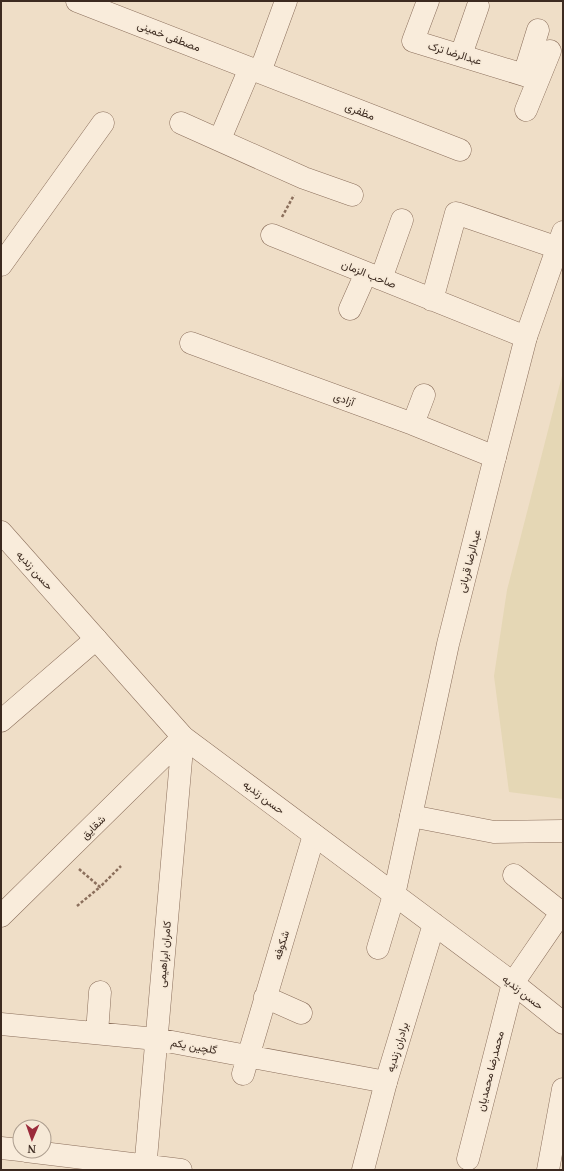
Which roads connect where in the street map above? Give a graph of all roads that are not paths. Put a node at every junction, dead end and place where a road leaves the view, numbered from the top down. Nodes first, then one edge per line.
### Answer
1 (77, 1) edge
2 (286, 1) edge
3 (428, 1) edge
4 (478, 6) dead end
5 (538, 30) dead end
6 (550, 51) dead end
7 (461, 55) junction
8 (255, 70) junction
9 (530, 77) junction
10 (526, 110) dead end
11 (102, 123) dead end
12 (181, 123) dead end
13 (220, 139) junction
14 (460, 150) dead end
15 (352, 196) dead end
16 (402, 220) dead end
17 (272, 235) road end
18 (560, 240) edge
19 (1, 265) edge
20 (374, 276) junction
21 (432, 300) junction
22 (350, 309) dead end
23 (526, 337) junction
24 (191, 343) dead end
25 (424, 395) dead end
26 (413, 424) junction
27 (495, 457) junction
28 (1, 532) edge
29 (96, 639) junction
30 (1, 721) edge
31 (183, 737) junction
32 (411, 816) junction
33 (563, 831) edge
34 (314, 835) junction
35 (514, 875) dead end
36 (394, 895) junction
37 (562, 914) edge
38 (1, 916) edge
39 (434, 924) junction
40 (378, 948) dead end
41 (513, 983) junction
42 (100, 992) dead end
43 (265, 997) junction
44 (301, 1013) dead end
45 (563, 1023) edge
46 (1, 1024) edge
47 (97, 1033) junction
48 (156, 1039) junction
49 (246, 1065) junction
50 (386, 1082) junction
51 (563, 1089) edge
52 (1, 1148) edge
53 (12, 1149) edge
54 (52, 1155) edge
55 (468, 1159) dead end
56 (145, 1168) edge
57 (181, 1170) edge
58 (363, 1170) edge
59 (548, 1170) edge

1 - 8 street, مصطفی خمینی
2 - 8 street
3 - 7 street, عبدالرضا ترک
4 - 7 street
5 - 9 street
6 - 9 street
7 - 9 street, عبدالرضا ترک
8 - 13 street
8 - 14 street, مظفری
9 - 10 street
11 - 19 street
12 - 13 street
13 - 15 street
16 - 20 street
17 - 20 street, صاحب الزمان
18 - 21 street
18 - 23 street, عبدالرضا قربانی
20 - 21 street, صاحب الزمان
20 - 22 street
21 - 23 street, صاحب الزمان
23 - 27 street, عبدالرضا قربانی
24 - 26 street, آزادی
25 - 26 street
26 - 27 street, آزادی
27 - 32 street, عبدالرضا قربانی
28 - 29 street, حسن زندیه
29 - 30 street
29 - 31 street, حسن زندیه
31 - 34 street, حسن زندیه
31 - 38 street, شقایق
31 - 48 street, کامران ابراهیمی
32 - 33 street
32 - 36 street, عبدالرضا قربانی
34 - 36 street, حسن زندیه
34 - 43 street, شکوفه
35 - 37 street
36 - 39 street, حسن زندیه
36 - 40 street, عبدالرضا قربانی
37 - 41 street
39 - 41 street, حسن زندیه
39 - 50 street, برادران زندیه
41 - 45 street, حسن زندیه
41 - 55 street, محمدرضا محمدیان
42 - 47 street
43 - 44 street
43 - 49 street, شکوفه
46 - 47 street, گلچین یکم
47 - 48 street, گلچین یکم
48 - 49 street, گلچین یکم
48 - 56 street, کامران ابراهیمی
49 - 50 street, گلچین یکم
50 - 58 street, برادران زندیه
51 - 59 street
52 - 53 street
54 - 56 street
56 - 57 street

